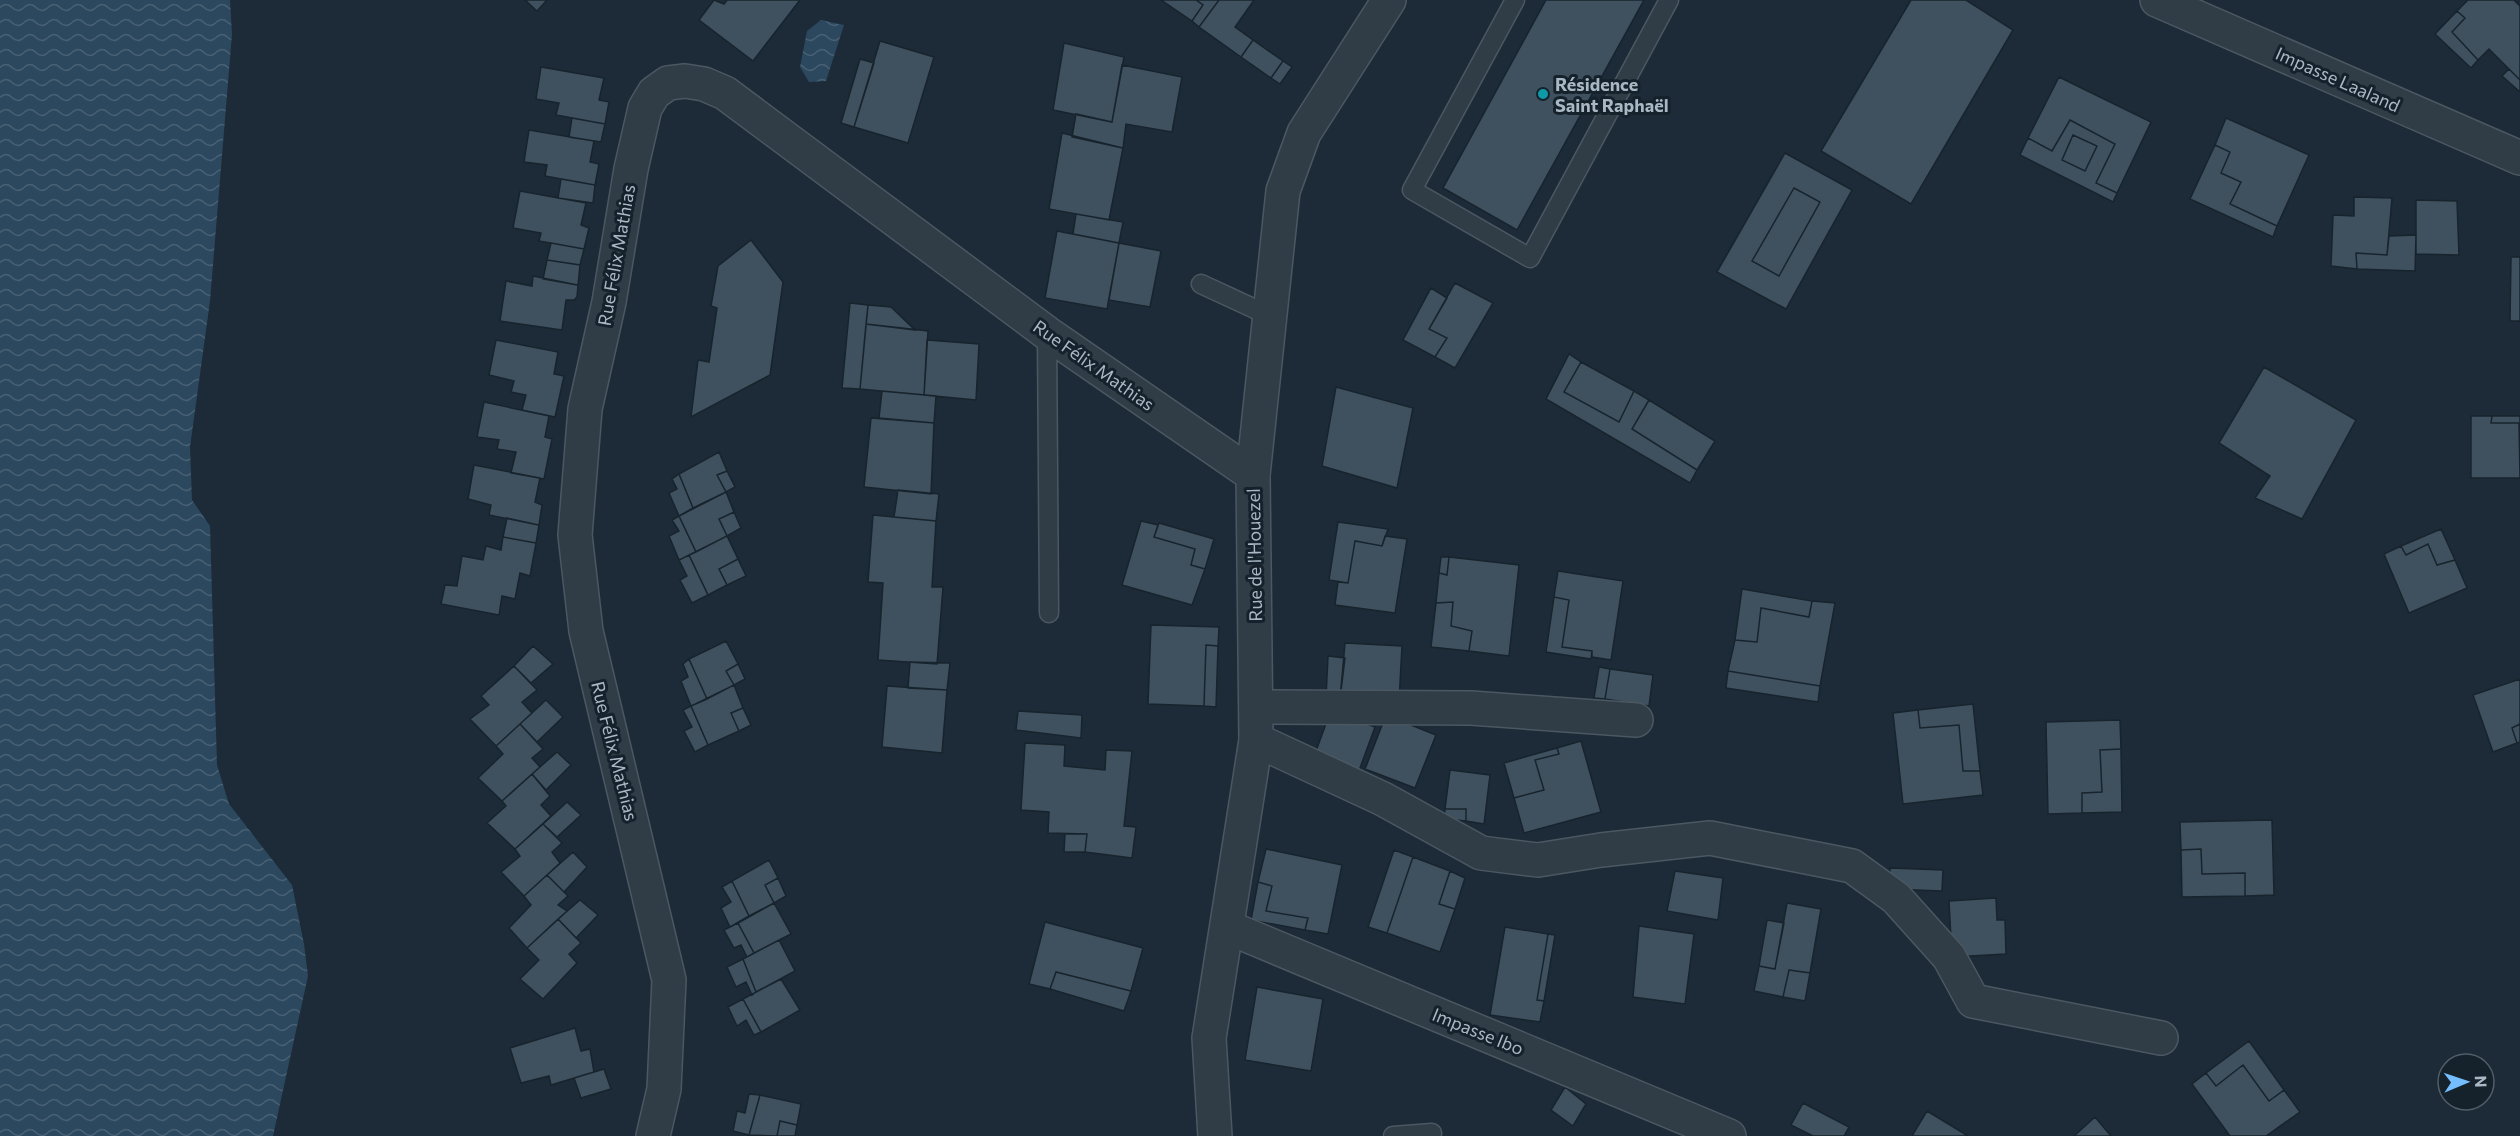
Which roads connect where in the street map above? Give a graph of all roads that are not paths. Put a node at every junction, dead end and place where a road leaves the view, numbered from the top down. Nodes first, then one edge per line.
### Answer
1 (1389, 0) edge
2 (1515, 0) edge
3 (1669, 0) edge
4 (2157, 0) edge
5 (2520, 158) edge
6 (1202, 284) dead end
7 (1270, 316) junction
8 (1047, 333) junction
9 (1253, 475) junction
10 (1049, 612) dead end
11 (1256, 708) junction
12 (1636, 720) dead end
13 (1256, 740) junction
14 (1227, 927) junction
15 (2161, 1038) dead end
16 (1432, 1134) dead end
17 (653, 1136) edge
18 (1215, 1136) edge
19 (1393, 1136) edge
20 (1729, 1136) edge

1 - 7 street, Rue de l'Houezel
2 - 3 lane
4 - 5 street, Impasse Laaland
6 - 7 lane
7 - 9 street, Rue de l'Houezel
8 - 9 street, Rue Félix Mathias
8 - 10 lane
8 - 17 street, Rue Félix Mathias
9 - 11 street, Rue de l'Houezel
11 - 12 street
11 - 13 street, Rue de l'Houezel
13 - 14 street, Rue de l'Houezel
13 - 15 street
14 - 18 street, Rue de l'Houezel
14 - 20 street, Impasse Ibo
16 - 19 lane

